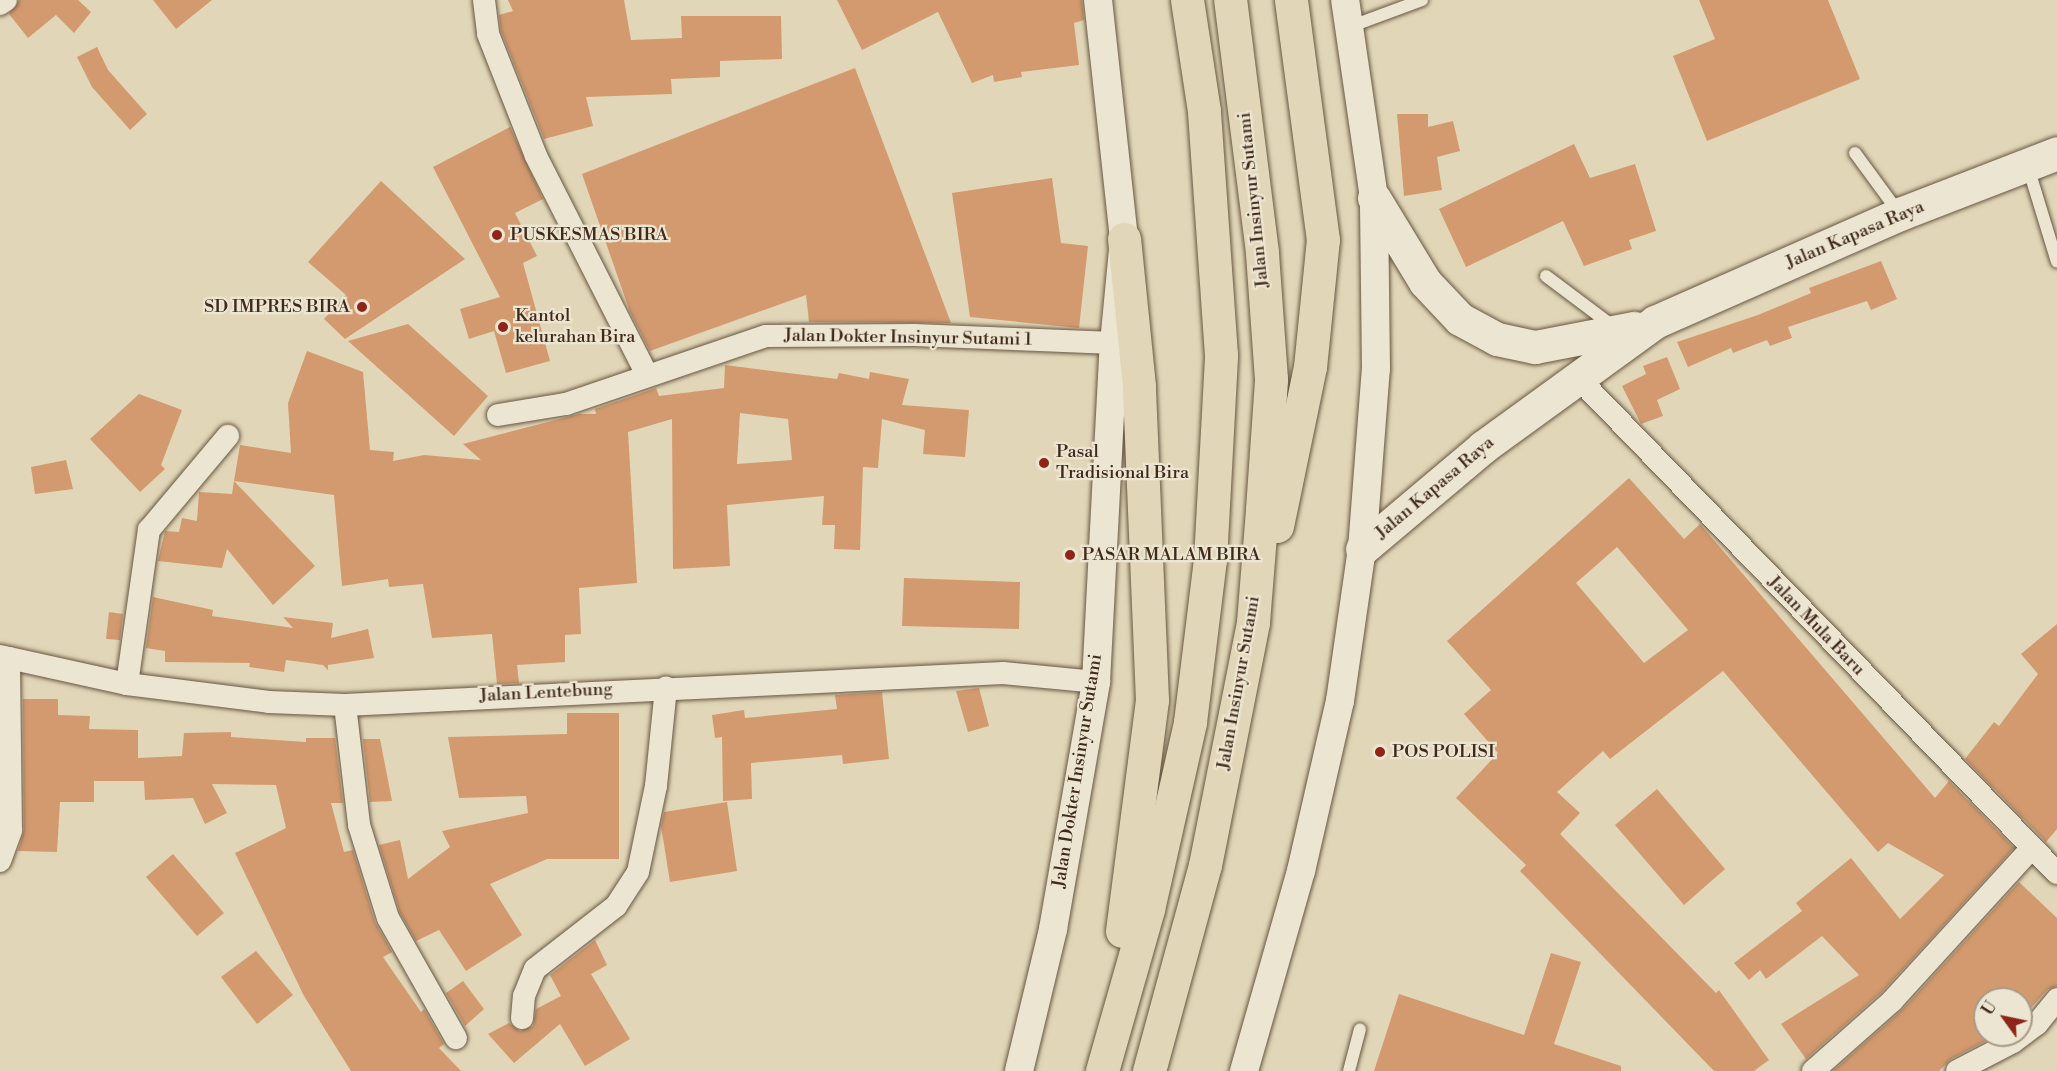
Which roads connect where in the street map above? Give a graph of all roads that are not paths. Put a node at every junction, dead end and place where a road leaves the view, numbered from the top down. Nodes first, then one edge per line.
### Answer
1 (6, 0) edge
2 (484, 0) edge
3 (1098, 0) edge
4 (1187, 0) edge
5 (1230, 0) edge
6 (1291, 0) edge
7 (1422, 0) edge
8 (0, 4) edge
9 (1347, 14) edge
10 (1855, 153) dead end
11 (2057, 153) edge
12 (2028, 167) junction
13 (1374, 198) junction
14 (1900, 214) junction
15 (1124, 239) junction
16 (2057, 262) edge
17 (1546, 276) dead end
18 (1655, 322) junction
19 (1620, 331) junction
20 (1114, 343) junction
21 (647, 375) junction
22 (1577, 377) junction
23 (498, 415) dead end
24 (228, 436) dead end
25 (1362, 549) junction
26 (1253, 622) junction
27 (5, 657) edge
28 (1096, 682) junction
29 (127, 684) junction
30 (666, 688) junction
31 (345, 705) junction
32 (2031, 849) junction
33 (0, 861) edge
34 (2057, 873) edge
35 (2057, 999) edge
36 (522, 1018) dead end
37 (1360, 1029) dead end
38 (456, 1038) dead end
39 (1019, 1071) edge
40 (1096, 1071) edge
41 (1102, 1071) edge
42 (1149, 1071) edge
43 (1244, 1071) edge
44 (1348, 1071) edge
45 (1813, 1071) edge
46 (1957, 1071) edge

1 - 8 street
2 - 21 street
3 - 15 street, Jalan Dokter Insinyur Sutami
4 - 41 highway
5 - 26 highway, Jalan Insinyur Sutami
6 - 26 highway
7 - 9 lane
9 - 13 street
10 - 14 lane
11 - 12 main road, Jalan Kapasa Raya
12 - 14 main road, Jalan Kapasa Raya
12 - 16 lane
13 - 19 main road, Jalan Kapasa Raya
13 - 25 street
14 - 18 main road, Jalan Kapasa Raya
15 - 20 street, Jalan Dokter Insinyur Sutami
15 - 40 highway
17 - 19 lane
18 - 19 main road, Jalan Kapasa Raya
18 - 22 main road, Jalan Kapasa Raya
20 - 21 street, Jalan Dokter Insinyur Sutami 1
20 - 28 street, Jalan Dokter Insinyur Sutami
21 - 23 street, Jalan Dokter Insinyur Sutami 1
22 - 25 main road, Jalan Kapasa Raya
22 - 32 street, Jalan Mula Baru
24 - 29 street
25 - 43 street
26 - 42 highway, Jalan Insinyur Sutami
27 - 29 street, Jalan Lentebung
27 - 33 street
28 - 30 street, Jalan Lentebung
28 - 39 street, Jalan Dokter Insinyur Sutami
29 - 31 street, Jalan Lentebung
30 - 31 street, Jalan Lentebung
30 - 36 street
31 - 38 street
32 - 34 street, Jalan Mula Baru
32 - 45 street
35 - 46 street
37 - 44 lane

